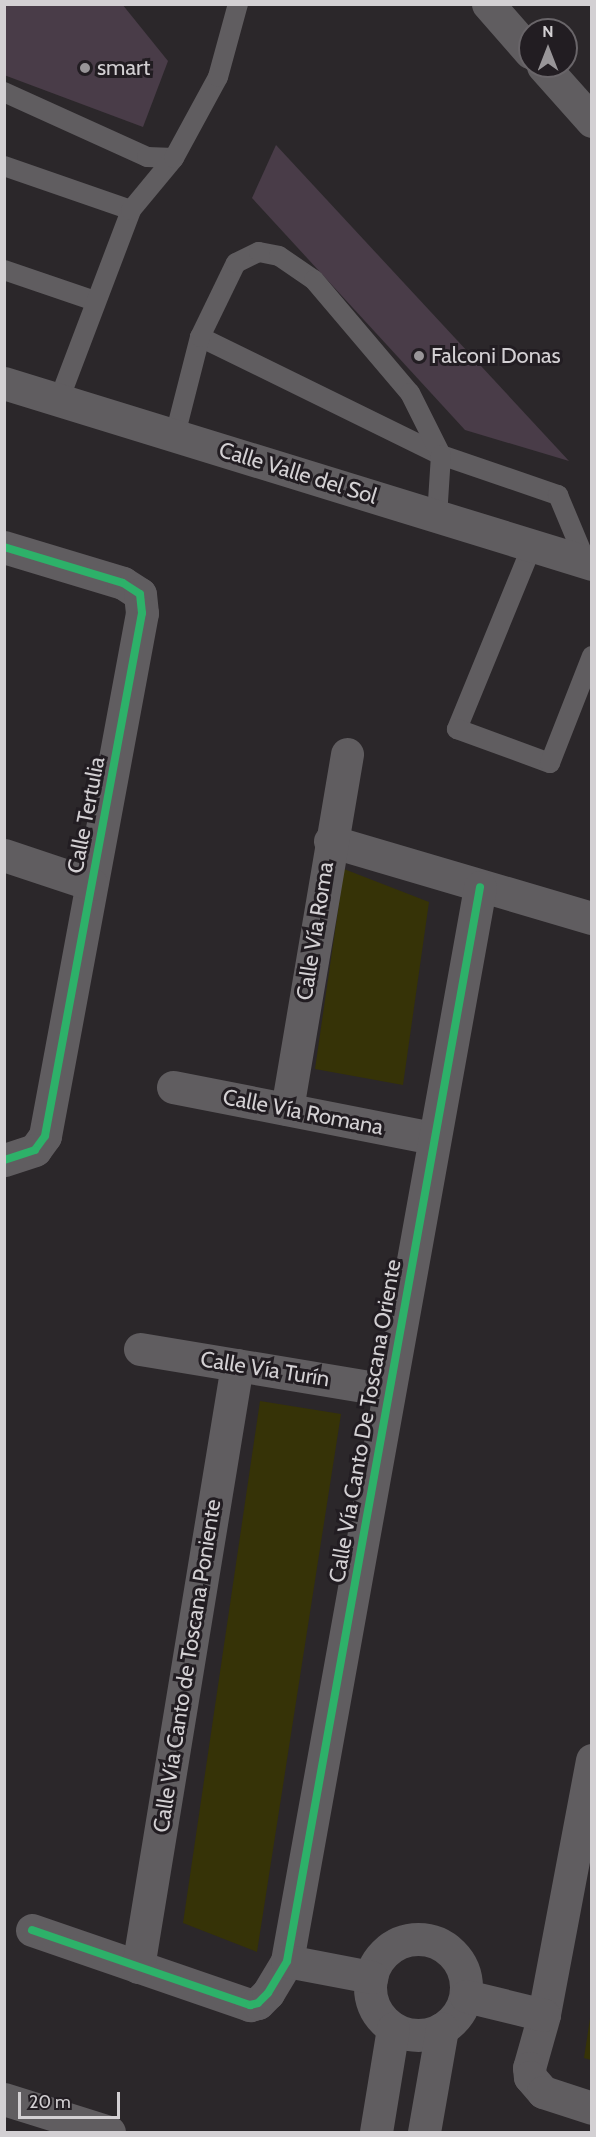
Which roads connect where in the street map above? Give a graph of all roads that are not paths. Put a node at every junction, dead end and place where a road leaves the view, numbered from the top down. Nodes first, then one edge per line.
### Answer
1 (238, 4) edge
2 (488, 4) edge
3 (518, 38) edge
4 (553, 78) edge
5 (4, 92) edge
6 (591, 121) edge
7 (174, 158) junction
8 (4, 166) edge
9 (131, 210) junction
10 (4, 270) edge
11 (94, 301) junction
12 (200, 337) junction
13 (4, 383) edge
14 (59, 400) junction
15 (175, 435) junction
16 (441, 454) junction
17 (437, 517) junction
18 (531, 546) junction
19 (4, 547) edge
20 (589, 563) edge
21 (591, 656) edge
22 (347, 754) dead end
23 (330, 841) junction
24 (4, 855) edge
25 (91, 884) junction
26 (480, 887) junction
27 (591, 918) edge
28 (173, 1087) dead end
29 (287, 1109) junction
30 (432, 1138) junction
31 (4, 1160) edge
32 (141, 1349) dead end
33 (237, 1365) junction
34 (389, 1390) junction
35 (591, 1760) edge
36 (583, 1864) edge
37 (32, 1930) dead end
38 (287, 1961) junction
39 (138, 1967) junction
40 (370, 1977) junction
41 (466, 1995) junction
42 (544, 2015) junction
43 (393, 2028) junction
44 (442, 2029) junction
45 (4, 2099) edge
46 (591, 2108) edge
47 (109, 2133) edge
48 (376, 2133) edge
49 (424, 2133) edge

1 - 7 lane
2 - 3 street
4 - 6 street
5 - 7 lane
7 - 9 lane
8 - 9 lane
9 - 11 lane
10 - 11 lane
11 - 14 lane
12 - 15 lane
12 - 16 lane
12 - 16 lane
13 - 14 street, Calle Valle del Sol
14 - 15 street, Calle Valle del Sol
15 - 17 street, Calle Valle del Sol
16 - 17 lane
16 - 20 lane
17 - 18 street, Calle Valle del Sol
18 - 20 street, Calle Valle del Sol
18 - 21 lane
19 - 25 street, Calle Tertulia
22 - 23 street, Calle Vía Roma
23 - 26 street
23 - 29 street, Calle Vía Roma
24 - 25 street
25 - 31 street, Calle Tertulia
26 - 27 street
26 - 30 street, Calle Vía Canto De Toscana Oriente
28 - 29 street, Calle Vía Romana
29 - 30 street, Calle Vía Romana
30 - 34 street, Calle Vía Canto De Toscana Oriente
32 - 33 street, Calle Vía Turín
33 - 34 street, Calle Vía Turín
33 - 39 street, Calle Vía Canto de Toscana Poniente
34 - 38 street, Calle Vía Canto De Toscana Oriente
35 - 36 street
36 - 42 street
37 - 39 street
38 - 39 street
38 - 40 street
40 - 41 street
40 - 43 street
41 - 42 street
41 - 44 street
42 - 46 street
43 - 44 street
43 - 48 street
44 - 49 street
45 - 47 street

